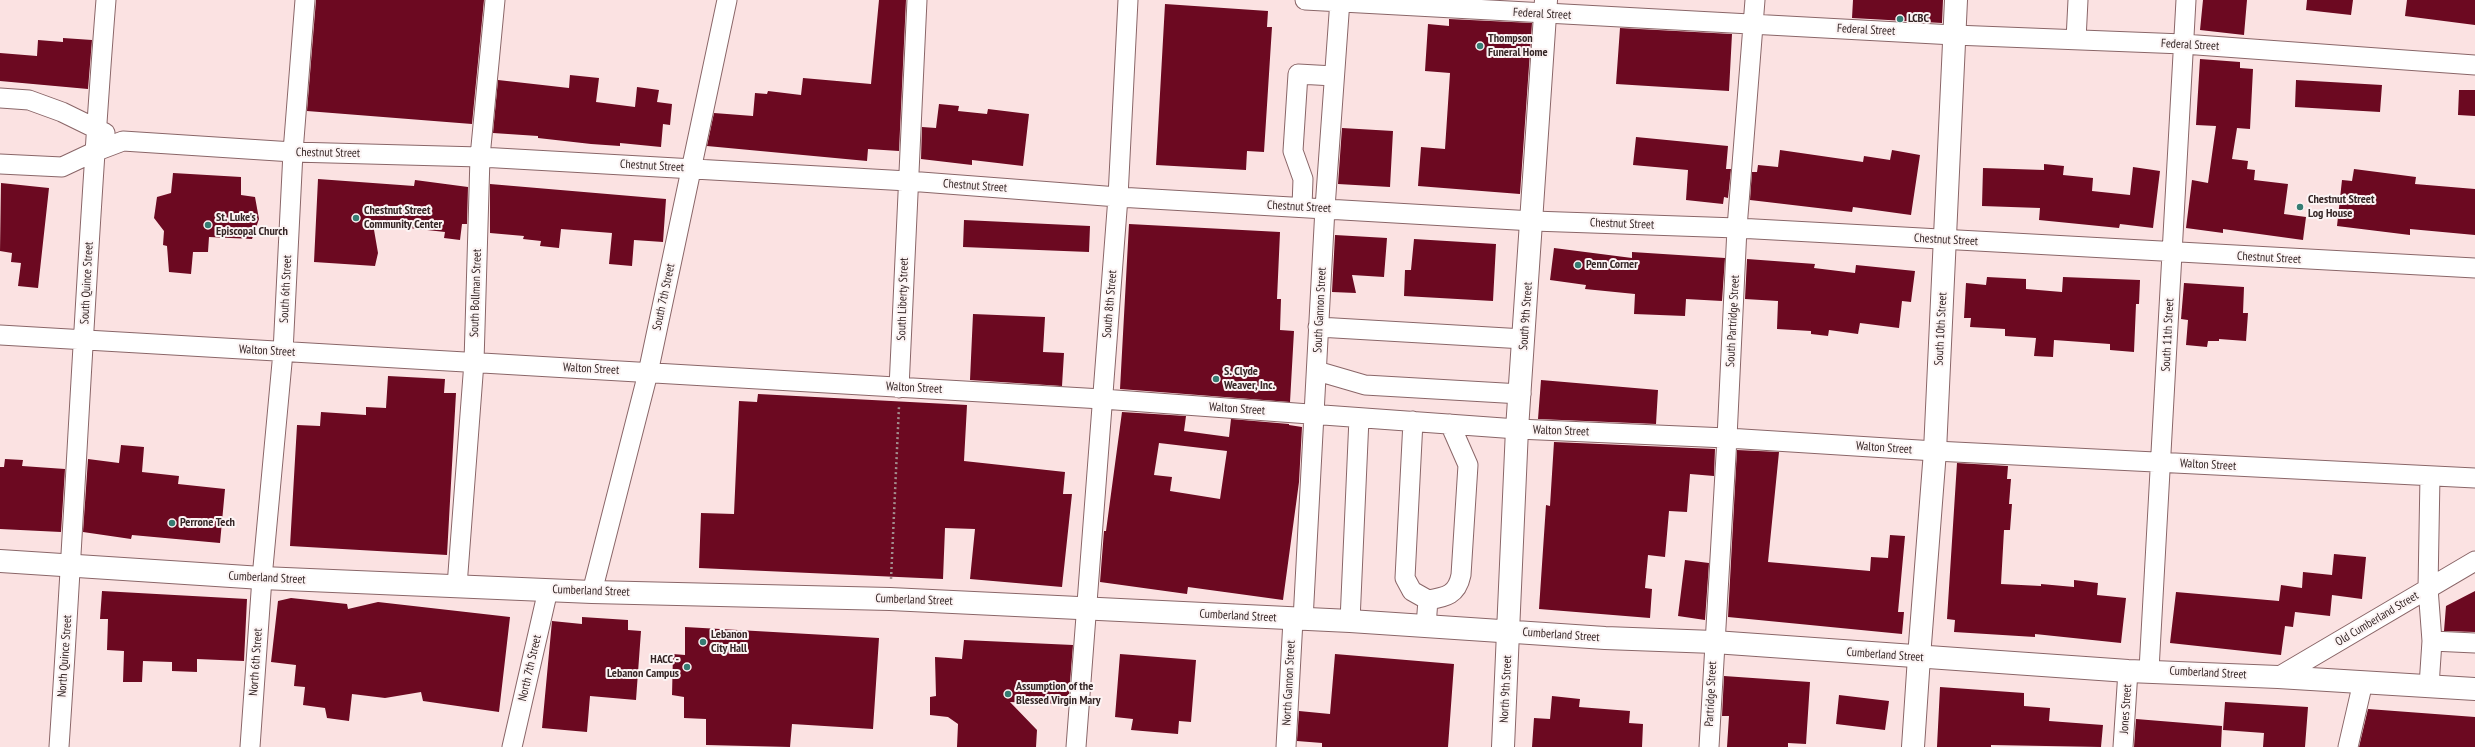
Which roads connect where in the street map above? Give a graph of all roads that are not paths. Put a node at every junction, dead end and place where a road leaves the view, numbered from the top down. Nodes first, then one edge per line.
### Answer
1 (106, 0) edge
2 (305, 0) edge
3 (495, 0) edge
4 (727, 0) edge
5 (916, 0) edge
6 (1128, 0) edge
7 (1305, 0) edge
8 (1755, 0) edge
9 (1956, 0) edge
10 (2078, 0) edge
11 (2186, 0) edge
12 (1340, 1) edge
13 (1546, 7) edge
14 (1754, 24) junction
15 (1954, 35) junction
16 (2076, 40) junction
17 (2183, 44) junction
18 (2475, 65) edge
19 (1334, 76) junction
20 (0, 98) edge
21 (96, 128) junction
22 (123, 142) junction
23 (94, 152) junction
24 (293, 152) junction
25 (480, 157) junction
26 (0, 164) edge
27 (691, 168) junction
28 (908, 181) junction
29 (1118, 197) junction
30 (1302, 207) junction
31 (1325, 208) junction
32 (1533, 221) junction
33 (1737, 228) junction
34 (1945, 240) junction
35 (2172, 254) junction
36 (2475, 268) edge
37 (1318, 327) junction
38 (0, 335) edge
39 (1524, 339) junction
40 (84, 340) junction
41 (283, 352) junction
42 (474, 362) junction
43 (1317, 371) junction
44 (648, 373) junction
45 (899, 388) junction
46 (1521, 394) junction
47 (1102, 399) junction
48 (1314, 414) junction
49 (1359, 418) junction
50 (1413, 421) junction
51 (1450, 424) junction
52 (1518, 429) junction
53 (1728, 438) junction
54 (1935, 452) junction
55 (2161, 462) junction
56 (2430, 476) junction
57 (2475, 478) edge
58 (0, 561) edge
59 (2475, 561) edge
60 (71, 566) junction
61 (262, 578) junction
62 (457, 586) junction
63 (2428, 588) junction
64 (548, 590) junction
65 (592, 592) junction
66 (1428, 600) junction
67 (1087, 608) junction
68 (1298, 620) junction
69 (1350, 621) junction
70 (1426, 626) junction
71 (1508, 632) junction
72 (2432, 641) junction
73 (1714, 642) junction
74 (2475, 643) edge
75 (1919, 657) junction
76 (2139, 671) junction
77 (2278, 677) junction
78 (2363, 682) junction
79 (2429, 686) junction
80 (2475, 689) edge
81 (59, 747) edge
82 (250, 747) edge
83 (512, 747) edge
84 (1076, 747) edge
85 (1286, 747) edge
86 (1503, 747) edge
87 (1709, 747) edge
88 (1913, 747) edge
89 (2124, 747) edge
90 (2348, 747) edge

1 - 21 street, South Quince Street
2 - 24 street, South 6th Street
3 - 25 street, South Bollman Street
4 - 27 street, South 7th Street
5 - 28 street, South Liberty Street
6 - 29 street, South 8th Street
7 - 12 street, Federal Street
8 - 14 street, South Partridge Street
9 - 15 main road, South 10th Street
10 - 16 street
11 - 17 street, South 11th Street
12 - 13 street, Federal Street
12 - 19 street, South Gannon Street
13 - 14 street, Federal Street
13 - 32 main road, South 9th Street
14 - 15 street, Federal Street
14 - 33 street, South Partridge Street
15 - 16 street, Federal Street
15 - 34 main road, South 10th Street
16 - 17 street, Federal Street
17 - 18 street, Federal Street
17 - 35 street, South 11th Street
19 - 30 street
19 - 31 street, South Gannon Street
20 - 21 street, Chestnut Street
21 - 22 street, Chestnut Street
21 - 23 street, South Quince Street
22 - 23 street, Chestnut Street
22 - 24 street, Chestnut Street
23 - 26 street, Chestnut Street
23 - 40 street, South Quince Street
24 - 25 street, Chestnut Street
24 - 41 street, South 6th Street
25 - 27 street, Chestnut Street
25 - 42 street, South Bollman Street
27 - 28 street, Chestnut Street
27 - 44 street, South 7th Street
28 - 29 street, Chestnut Street
28 - 45 street, South Liberty Street
29 - 30 street, Chestnut Street
29 - 47 street, South 8th Street
30 - 31 street, Chestnut Street
31 - 32 street, Chestnut Street
31 - 37 street, South Gannon Street
32 - 33 street, Chestnut Street
32 - 39 main road, South 9th Street
33 - 34 street, Chestnut Street
33 - 53 street, South Partridge Street
34 - 35 street, Chestnut Street
34 - 54 main road, South 10th Street
35 - 36 street, Chestnut Street
35 - 55 street, South 11th Street
37 - 39 street
37 - 43 street, South Gannon Street
38 - 40 street, Walton Street
39 - 46 main road, South 9th Street
40 - 41 street, Walton Street
40 - 60 street, South Quince Street
41 - 42 street, Walton Street
41 - 61 street, South 6th Street
42 - 44 street, Walton Street
42 - 62 street, South Bollman Street
43 - 46 street
43 - 48 street, South Gannon Street
44 - 45 street, Walton Street
44 - 65 street, South 7th Street
45 - 47 street, Walton Street
46 - 52 main road, South 9th Street
47 - 48 street, Walton Street
47 - 67 street, South 8th Street
48 - 49 street, Walton Street
48 - 68 street, South Gannon Street
49 - 50 street, Walton Street
49 - 69 street
50 - 51 street, Walton Street
50 - 66 street
51 - 52 street, Walton Street
51 - 66 street
52 - 53 street, Walton Street
52 - 71 main road, South 9th Street
53 - 54 street, Walton Street
53 - 73 street, South Partridge Street
54 - 55 street, Walton Street
54 - 75 main road, South 10th Street
55 - 56 street, Walton Street
55 - 76 street, South 11th Street
56 - 57 street, Walton Street
56 - 63 street
58 - 60 main road, Cumberland Street
59 - 63 street, Old Cumberland Street
60 - 61 main road, Cumberland Street
60 - 81 street, North Quince Street
61 - 62 main road, Cumberland Street
61 - 82 street, North 6th Street
62 - 64 main road, Cumberland Street
63 - 72 street
63 - 77 street, Old Cumberland Street
64 - 65 main road, Cumberland Street
64 - 83 street, North 7th Street
65 - 67 main road, Cumberland Street
66 - 70 street
67 - 68 main road, Cumberland Street
67 - 84 street, South 8th Street
68 - 69 main road, Cumberland Street
68 - 85 street, North Gannon Street
69 - 70 main road, Cumberland Street
70 - 71 main road, Cumberland Street
71 - 73 main road, Cumberland Street
71 - 86 main road, North 9th Street
72 - 74 street
72 - 79 street
73 - 75 main road, Cumberland Street
73 - 87 street, Partridge Street
75 - 76 main road, Cumberland Street
75 - 88 main road, South 10th Street
76 - 77 main road, Cumberland Street
76 - 89 street, Jones Street
77 - 78 main road, Cumberland Street
78 - 79 main road, Cumberland Street
78 - 90 street
79 - 80 main road, Cumberland Street

